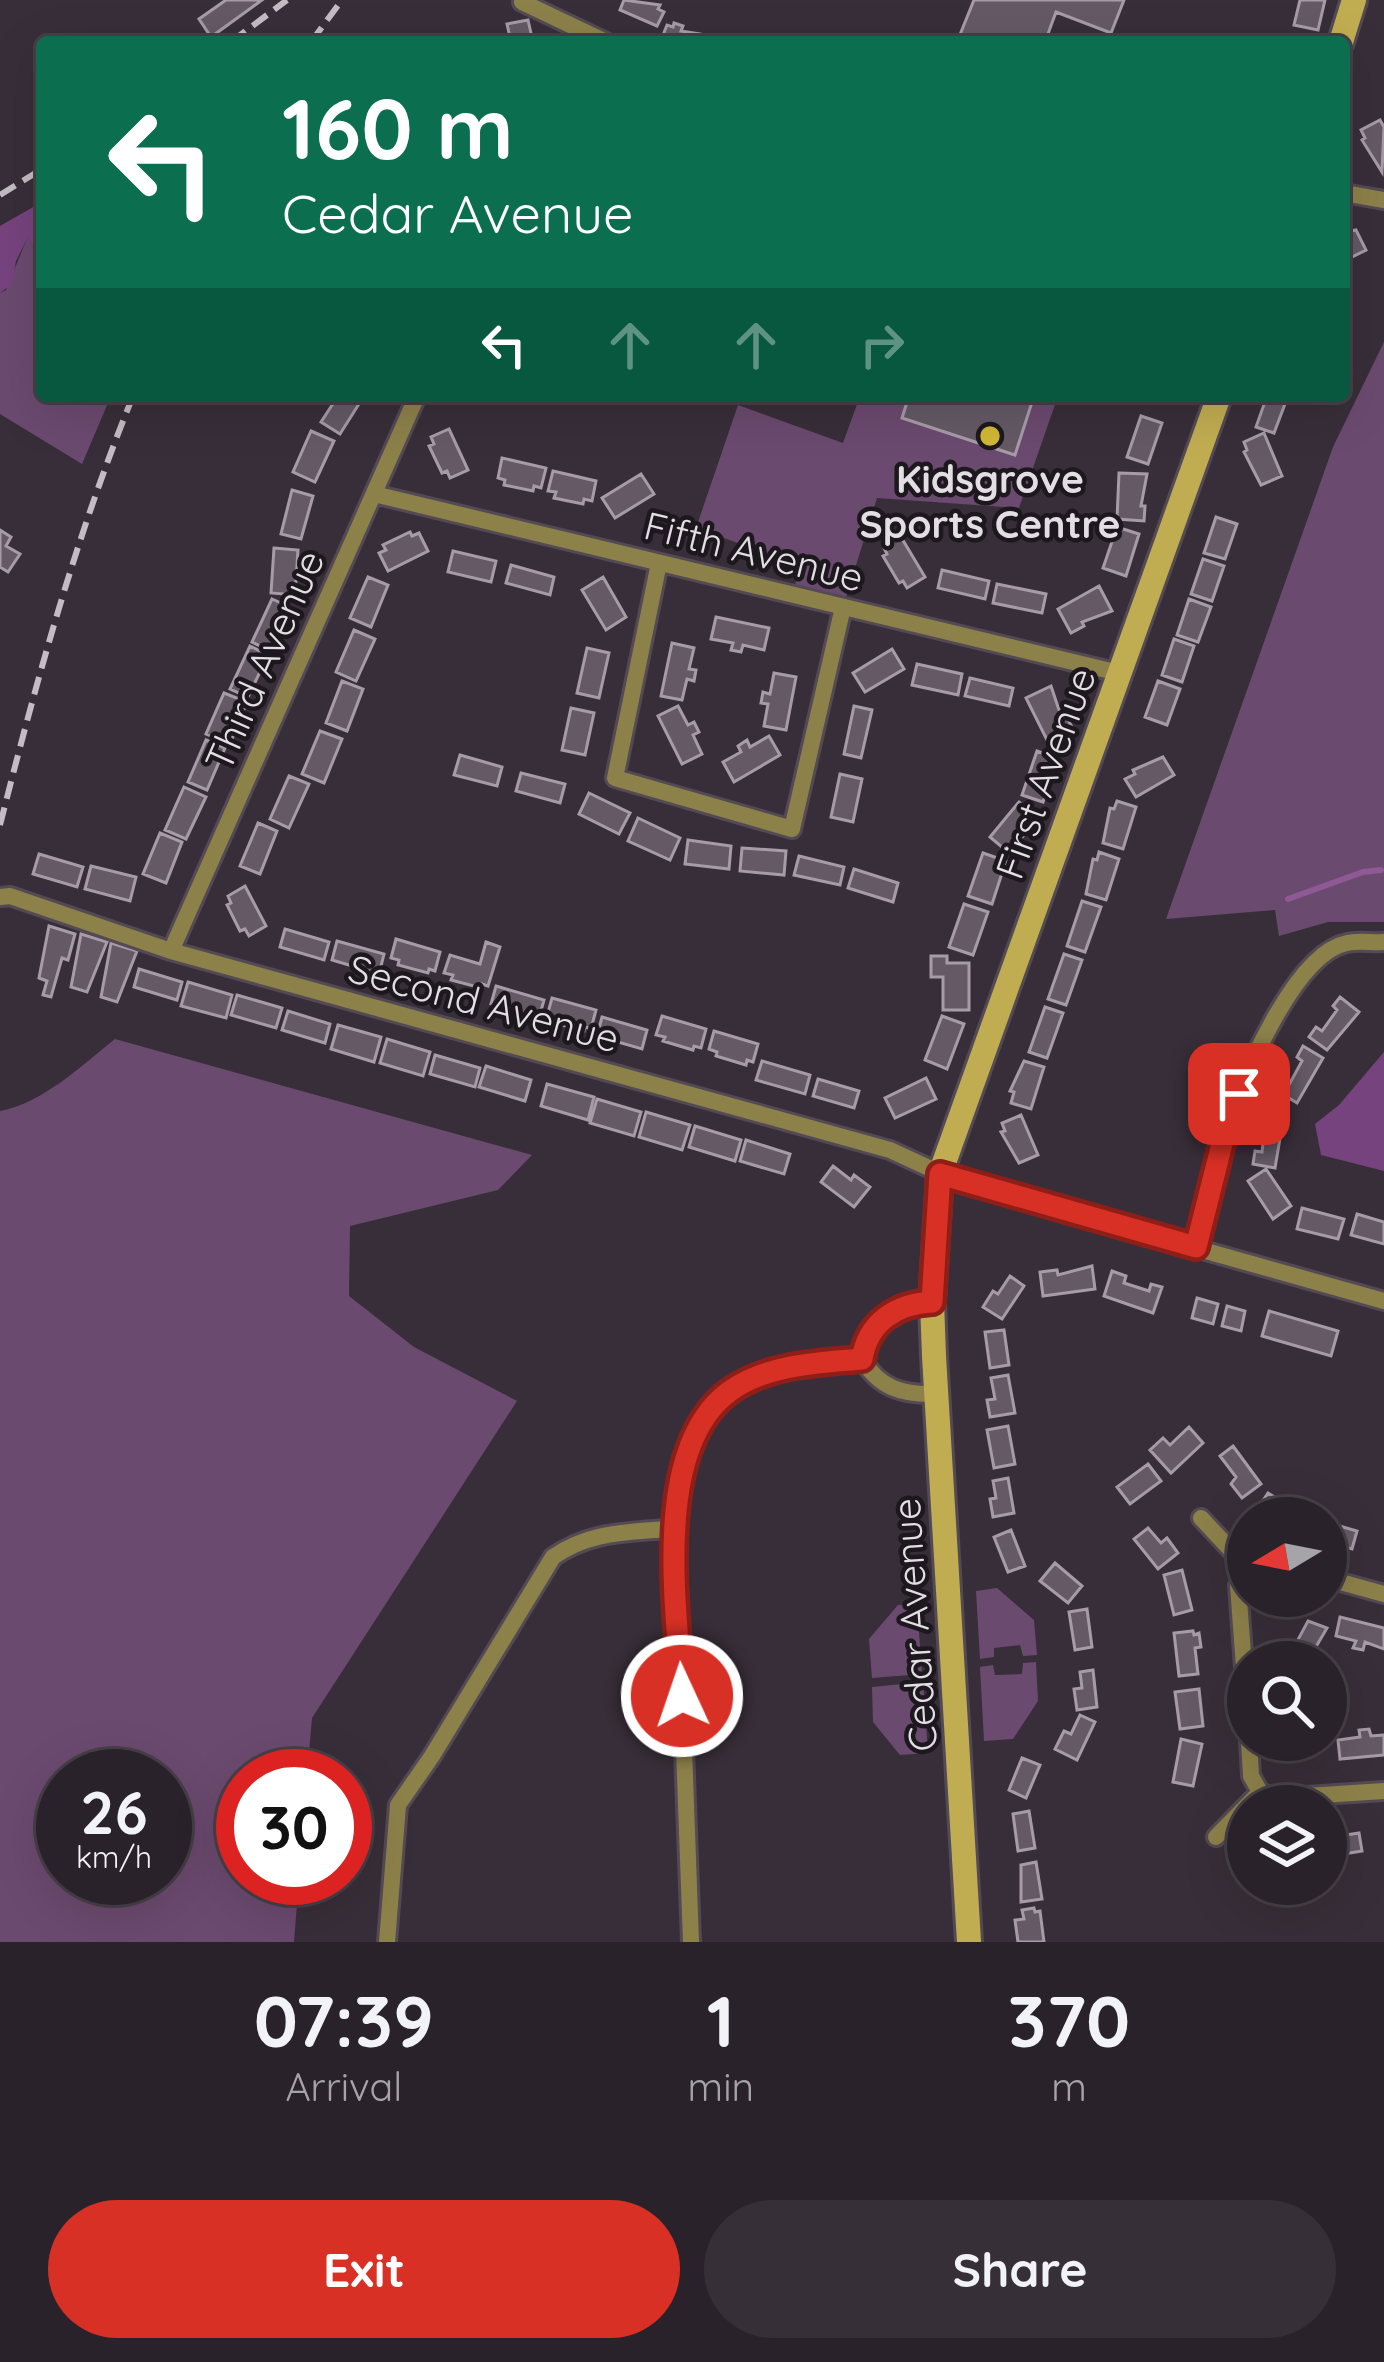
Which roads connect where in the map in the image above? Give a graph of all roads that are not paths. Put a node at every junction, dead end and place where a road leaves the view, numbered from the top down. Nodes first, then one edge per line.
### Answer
1 (1354, 0) edge
2 (522, 2) edge
3 (577, 36) edge
4 (1343, 36) edge
5 (1350, 194) edge
6 (1384, 200) edge
7 (414, 402) edge
8 (1218, 402) edge
9 (374, 494) junction
10 (659, 562) junction
11 (842, 607) junction
12 (1119, 673) junction
13 (5, 897) edge
14 (1384, 942) edge
15 (171, 950) junction
16 (940, 1174) junction
17 (1196, 1247) junction
18 (1384, 1300) edge
19 (932, 1302) junction
20 (862, 1359) junction
21 (935, 1394) junction
22 (1201, 1518) dead end
23 (676, 1528) junction
24 (1227, 1545) edge
25 (1347, 1584) edge
26 (1384, 1594) edge
27 (1384, 1791) edge
28 (1347, 1793) edge
29 (1227, 1826) edge
30 (1216, 1838) dead end
31 (387, 1942) edge
32 (692, 1942) edge
33 (969, 1942) edge

1 - 4 main road
2 - 3 street
5 - 6 street
7 - 9 street, Third Avenue
8 - 12 main road, First Avenue
9 - 10 street, Fifth Avenue
9 - 15 street, Third Avenue
10 - 11 street, Fifth Avenue
10 - 11 street
11 - 12 street, Fifth Avenue
12 - 16 main road, First Avenue
13 - 15 street, Second Avenue
14 - 17 street
15 - 16 street, Second Avenue
16 - 17 street, Second Avenue
16 - 19 main road, Cedar Avenue
17 - 18 street, Second Avenue
19 - 20 street
19 - 21 main road, Cedar Avenue
20 - 21 street
20 - 23 street
21 - 33 main road, Cedar Avenue
22 - 24 street
23 - 31 street
23 - 32 street
25 - 26 street
27 - 28 street
29 - 30 street

